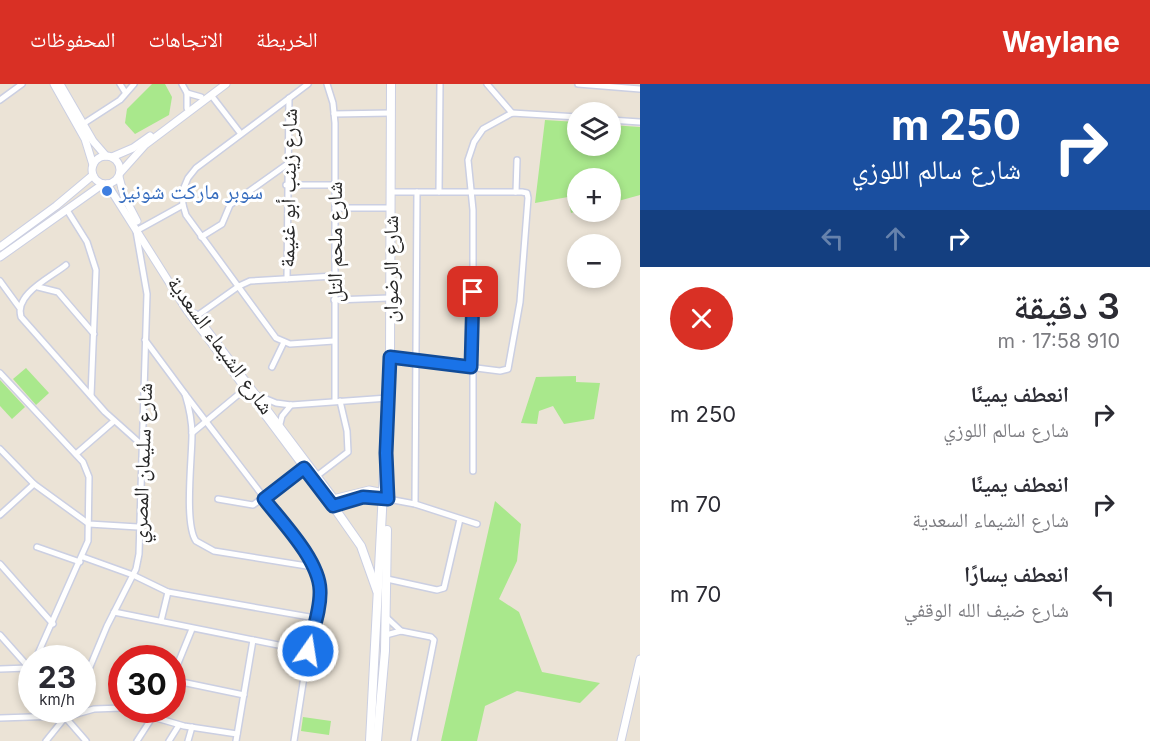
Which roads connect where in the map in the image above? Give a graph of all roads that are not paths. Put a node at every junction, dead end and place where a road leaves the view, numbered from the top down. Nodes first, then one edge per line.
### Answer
1 (22, 84) edge
2 (54, 84) edge
3 (60, 84) edge
4 (120, 84) edge
5 (134, 84) edge
6 (182, 84) edge
7 (219, 84) edge
8 (226, 84) edge
9 (308, 84) edge
10 (327, 84) edge
11 (391, 84) edge
12 (440, 84) edge
13 (487, 84) edge
14 (578, 84) edge
15 (640, 89) edge
16 (125, 92) junction
17 (187, 93) junction
18 (212, 95) junction
19 (1, 97) edge
20 (201, 98) junction
21 (289, 98) junction
22 (188, 108) junction
23 (391, 113) junction
24 (512, 113) junction
25 (334, 114) junction
26 (567, 116) edge
27 (621, 121) edge
28 (640, 122) edge
29 (83, 124) junction
30 (241, 134) junction
31 (109, 157) junction
32 (518, 160) dead end
33 (93, 165) junction
34 (286, 165) junction
35 (93, 175) junction
36 (119, 175) junction
37 (105, 184) junction
38 (286, 185) junction
39 (334, 185) junction
40 (390, 192) junction
41 (417, 192) junction
42 (439, 192) junction
43 (470, 192) junction
44 (516, 192) junction
45 (183, 205) junction
46 (390, 207) junction
47 (334, 208) junction
48 (67, 210) junction
49 (139, 228) junction
50 (201, 237) junction
51 (0, 246) edge
52 (0, 257) edge
53 (66, 265) dead end
54 (334, 276) junction
55 (287, 279) junction
56 (0, 282) edge
57 (239, 286) junction
58 (38, 287) junction
59 (389, 298) junction
60 (334, 300) junction
61 (19, 307) junction
62 (195, 317) junction
63 (95, 335) junction
64 (145, 340) junction
65 (334, 341) junction
66 (284, 342) junction
67 (390, 357) junction
68 (417, 361) junction
69 (273, 367) dead end
70 (471, 367) junction
71 (0, 374) edge
72 (245, 389) junction
73 (185, 394) junction
74 (91, 396) junction
75 (259, 396) junction
76 (388, 398) junction
77 (337, 401) junction
78 (291, 405) junction
79 (114, 421) junction
80 (205, 421) junction
81 (280, 424) junction
82 (192, 433) junction
83 (142, 445) junction
84 (0, 449) edge
85 (76, 454) junction
86 (304, 468) junction
87 (473, 471) dead end
88 (318, 475) junction
89 (34, 483) junction
90 (387, 496) junction
91 (218, 499) dead end
92 (264, 499) junction
93 (334, 502) junction
94 (415, 504) junction
95 (0, 515) edge
96 (460, 519) junction
97 (89, 524) junction
98 (477, 524) dead end
99 (138, 527) junction
100 (37, 547) dead end
101 (82, 560) junction
102 (0, 564) edge
103 (313, 567) junction
104 (132, 575) junction
105 (387, 579) junction
106 (168, 592) junction
107 (380, 600) junction
108 (114, 612) junction
109 (386, 617) junction
110 (315, 618) junction
111 (161, 621) junction
112 (53, 624) junction
113 (192, 629) junction
114 (401, 631) junction
115 (0, 635) edge
116 (386, 635) junction
117 (253, 640) junction
118 (42, 645) edge
119 (186, 645) edge
120 (308, 651) junction
121 (96, 653) edge
122 (18, 655) edge
123 (640, 658) edge
124 (18, 668) edge
125 (0, 669) edge
126 (186, 682) edge
127 (379, 686) junction
128 (244, 695) junction
129 (377, 705) junction
130 (18, 717) edge
131 (0, 718) edge
132 (60, 723) edge
133 (70, 723) edge
134 (148, 723) edge
135 (175, 723) edge
136 (179, 724) junction
137 (192, 727) junction
138 (237, 734) junction
139 (46, 741) edge
140 (86, 741) edge
141 (137, 741) edge
142 (169, 741) edge
143 (188, 741) edge
144 (236, 741) edge
145 (294, 741) edge
146 (370, 741) edge
147 (377, 741) edge
148 (414, 741) edge
149 (621, 741) edge

1 - 19 street
2 - 33 street
3 - 29 street
4 - 16 street
5 - 16 street
6 - 17 street
7 - 20 street
8 - 18 street
9 - 21 street
10 - 25 street, شارع ملحم التل
11 - 23 main road, شارع الرضوان
12 - 42 street
13 - 24 street
14 - 15 street
16 - 29 street
17 - 20 street
17 - 22 street
18 - 30 street
18 - 36 street
20 - 22 street
21 - 30 street
21 - 34 street, شارع زينب أبو غنيمة
22 - 31 street
23 - 25 street
23 - 40 main road, شارع الرضوان
24 - 26 street
24 - 43 street
25 - 39 street, شارع ملحم التل
27 - 28 street
29 - 31 street
30 - 45 street
31 - 33 street
31 - 36 street
32 - 44 street
33 - 35 street
34 - 38 street, شارع زينب أبو غنيمة
34 - 50 street
35 - 37 street
35 - 51 street
36 - 37 street
36 - 49 street, شارع الشيماء السعدية
37 - 48 street
37 - 49 street, شارع الشيماء السعدية
38 - 39 street
38 - 55 street, شارع زينب أبو غنيمة
39 - 47 street, شارع ملحم التل
40 - 41 street
40 - 46 main road, شارع الرضوان
41 - 42 street
41 - 68 street
42 - 43 street
43 - 44 street
43 - 70 street
44 - 70 street
45 - 49 street
45 - 50 street
46 - 47 street
46 - 59 main road, شارع الرضوان
47 - 54 street, شارع ملحم التل
48 - 52 street
48 - 63 street
49 - 62 street, شارع الشيماء السعدية
49 - 64 street, شارع سليمان المصري
50 - 57 street
53 - 58 street
54 - 55 street
54 - 60 street, شارع ملحم التل
55 - 57 street
56 - 61 street
57 - 62 street
57 - 66 street
58 - 61 street
58 - 63 street
59 - 60 street
59 - 67 main road, شارع الرضوان
60 - 65 street, شارع ملحم التل
61 - 74 street
62 - 72 street, شارع الشيماء السعدية
62 - 75 street, شارع الشيماء السعدية
63 - 74 street
64 - 73 street
64 - 83 street, شارع سليمان المصري
65 - 66 street
65 - 77 street, شارع ملحم التل
66 - 69 street
67 - 68 street
67 - 76 main road, شارع الرضوان
68 - 70 street
68 - 94 street
70 - 87 street
71 - 85 street
72 - 80 street
72 - 86 street, شارع الشيماء السعدية
73 - 80 street
73 - 82 street
74 - 79 street
75 - 78 street
75 - 81 street, شارع الشيماء السعدية
76 - 77 street
76 - 90 main road, شارع الرضوان
77 - 78 street
77 - 88 street, شارع ملحم التل
78 - 81 street
79 - 83 street
79 - 85 street
80 - 82 street
80 - 92 street
81 - 88 street, شارع الشيماء السعدية
82 - 103 street
83 - 99 street, شارع سليمان المصري
84 - 89 street
85 - 97 street
86 - 92 street
86 - 93 street, شارع الشيماء السعدية
88 - 93 street, شارع الشيماء السعدية
89 - 95 street
89 - 97 street
90 - 93 street
90 - 94 street
90 - 105 main road, شارع الرضوان
90 - 107 main road, شارع الرضوان
91 - 92 street
92 - 103 street
93 - 107 main road
94 - 96 street
96 - 98 street
96 - 105 street
97 - 99 street
97 - 101 street
99 - 104 street, شارع سليمان المصري
100 - 101 street
101 - 104 street
101 - 112 street
102 - 112 street
103 - 110 street
104 - 106 street
104 - 108 street, شارع سليمان المصري
105 - 109 main road
106 - 110 street
106 - 111 street
107 - 127 main road, شارع الرضوان
108 - 111 street
108 - 121 street, شارع سليمان المصري
109 - 114 street
109 - 116 main road
110 - 120 street
111 - 113 street
112 - 118 street
113 - 117 street
113 - 119 street
114 - 116 street
114 - 148 street
115 - 122 street
116 - 127 main road
117 - 120 street
117 - 128 street
120 - 145 street
123 - 149 street
124 - 125 street
126 - 128 street
127 - 129 main road
128 - 138 street
129 - 146 main road
129 - 147 main road
130 - 131 street
132 - 139 street
133 - 140 street
134 - 141 street
135 - 136 street
136 - 137 street
136 - 142 street
137 - 138 street
137 - 143 street
138 - 144 street

